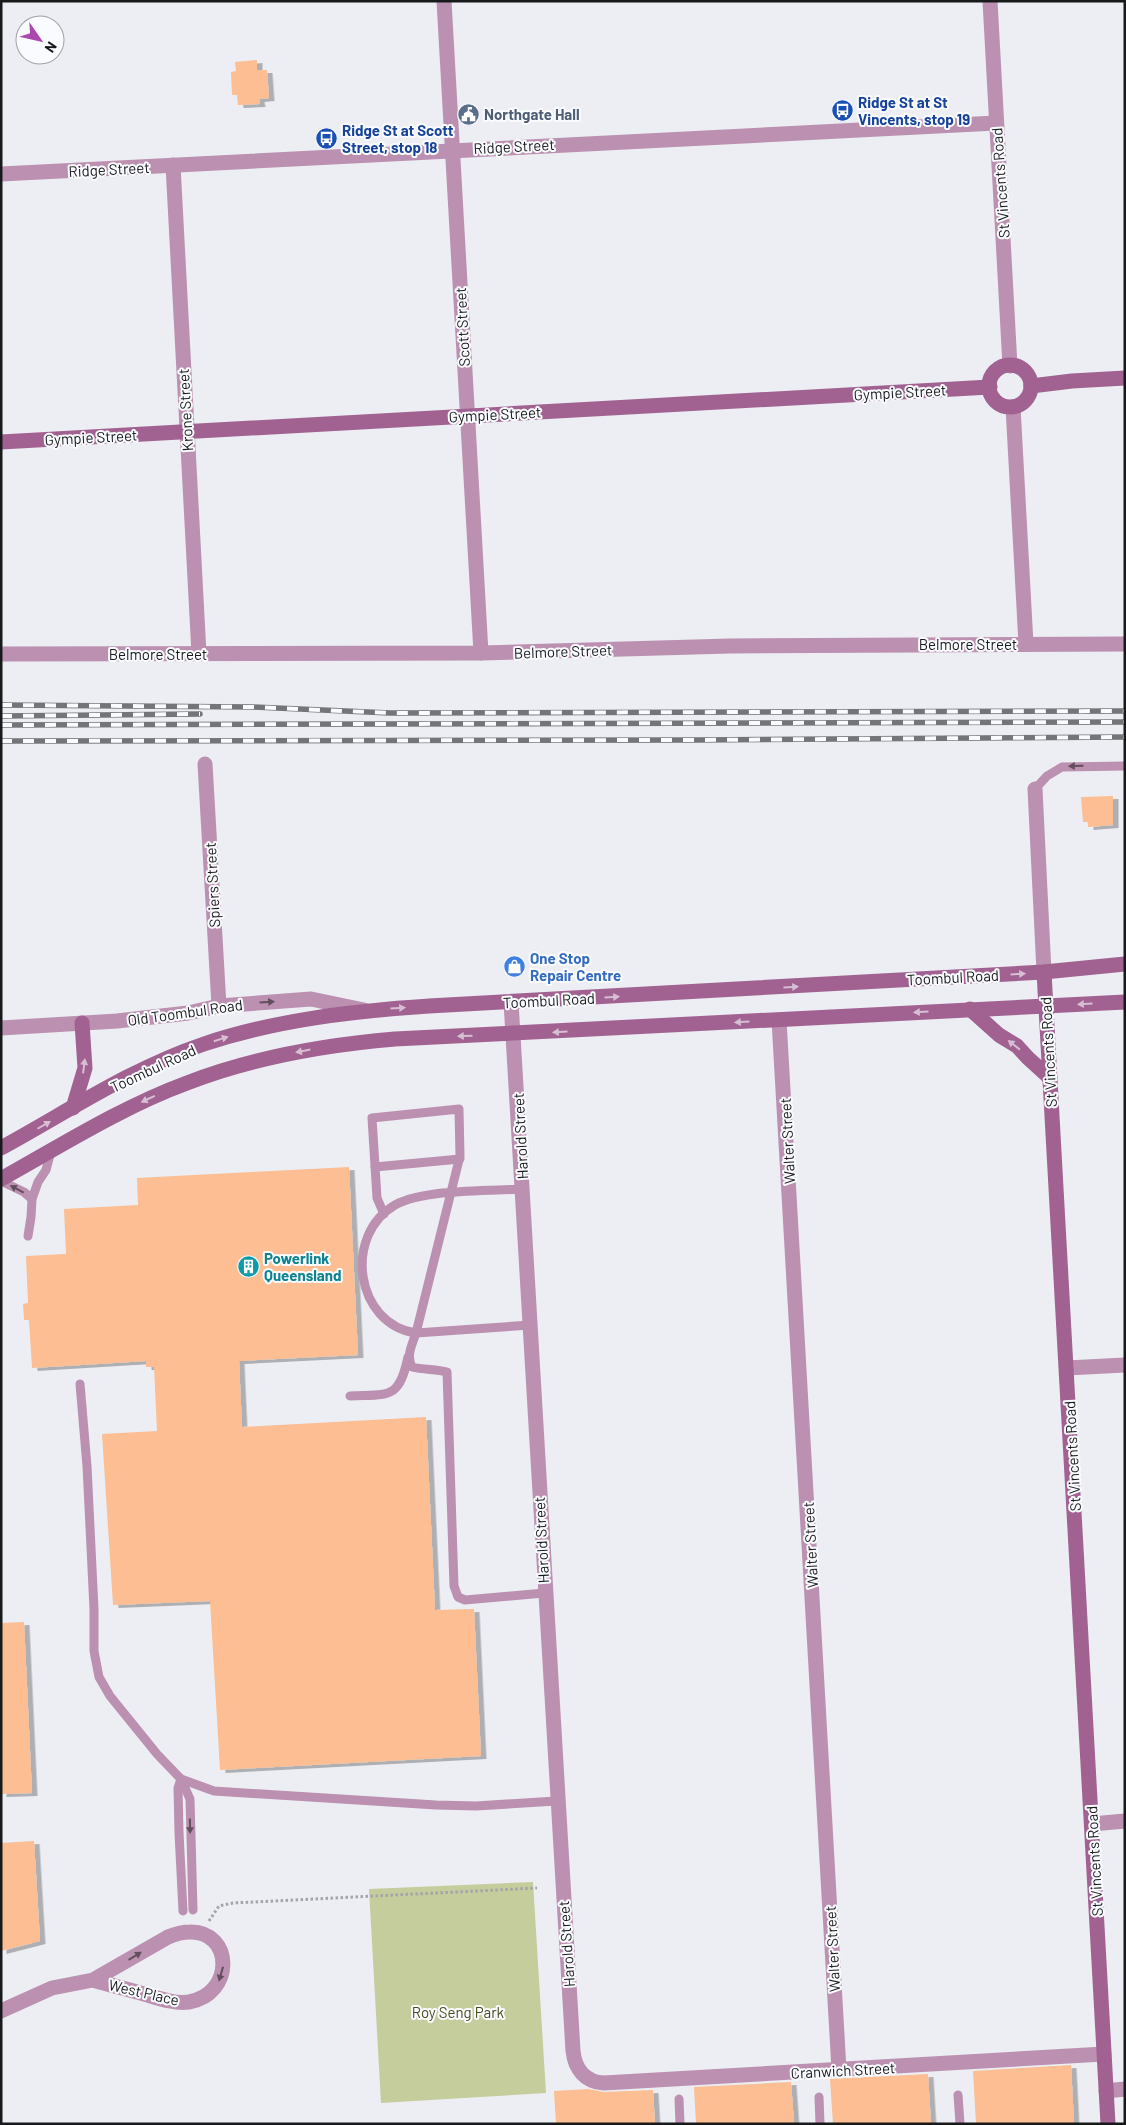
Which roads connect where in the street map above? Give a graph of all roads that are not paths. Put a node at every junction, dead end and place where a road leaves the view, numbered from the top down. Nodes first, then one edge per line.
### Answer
1 (444, 1) edge
2 (990, 1) edge
3 (996, 122) junction
4 (452, 150) junction
5 (173, 165) junction
6 (1, 174) edge
7 (1010, 366) junction
8 (1125, 378) edge
9 (1031, 386) junction
10 (990, 387) junction
11 (1013, 407) junction
12 (467, 415) junction
13 (187, 432) junction
14 (1, 442) edge
15 (1026, 644) junction
16 (1125, 644) edge
17 (480, 653) junction
18 (1, 654) edge
19 (199, 654) junction
20 (205, 764) dead end
21 (1125, 766) edge
22 (1035, 789) joint
23 (1125, 964) edge
24 (1044, 972) junction
25 (510, 1002) junction
26 (1125, 1002) edge
27 (218, 1006) junction
28 (1046, 1006) junction
29 (970, 1009) junction
30 (367, 1010) junction
31 (779, 1020) junction
32 (82, 1024) junction
33 (1, 1028) edge
34 (513, 1034) junction
35 (1050, 1078) junction
36 (74, 1108) junction
37 (1, 1148) edge
38 (52, 1151) junction
39 (460, 1159) junction
40 (375, 1167) junction
41 (1, 1180) edge
42 (523, 1189) junction
43 (451, 1193) junction
44 (32, 1199) junction
45 (384, 1214) junction
46 (28, 1236) dead end
47 (530, 1325) junction
48 (416, 1333) junction
49 (409, 1354) junction
50 (1125, 1365) edge
51 (1067, 1368) junction
52 (80, 1384) dead end
53 (350, 1396) dead end
54 (544, 1593) junction
55 (181, 1779) junction
56 (556, 1801) junction
57 (1125, 1821) edge
58 (1092, 1824) junction
59 (193, 1910) dead end
60 (183, 1911) dead end
61 (93, 1980) junction
62 (1, 2012) edge
63 (1104, 2054) junction
64 (839, 2070) junction
65 (583, 2075) joint
66 (1125, 2089) edge
67 (1106, 2091) junction
68 (958, 2095) dead end
69 (819, 2097) dead end
70 (679, 2099) dead end
71 (680, 2124) edge
72 (820, 2124) edge
73 (960, 2124) edge
74 (1108, 2124) edge

1 - 4 street, Scott Street
2 - 3 street, St Vincents Road
3 - 4 street, Ridge Street
3 - 7 street, St Vincents Road
4 - 5 street, Ridge Street
4 - 12 street, Scott Street
5 - 6 street, Ridge Street
5 - 13 street, Krone Street
7 - 9 main road
7 - 10 main road
8 - 9 main road
9 - 11 main road
10 - 11 main road
10 - 12 main road, Gympie Street
11 - 15 street
12 - 13 main road, Gympie Street
12 - 17 street, Scott Street
13 - 14 main road, Gympie Street
13 - 19 street, Krone Street
15 - 16 street, Belmore Street
15 - 17 street, Belmore Street
17 - 19 street, Belmore Street
18 - 19 street, Belmore Street
20 - 27 street, Spiers Street
21 -> 22 lane
22 - 24 street, St Vincents Road
23 - 24 main road, Toombul Road
25 -> 24 main road, Toombul Road
24 - 28 main road, St Vincents Road
30 -> 25 main road, Toombul Road
25 - 34 street, Harold Street
26 -> 28 main road, Toombul Road
27 -> 30 street, Old Toombul Road
27 - 32 street, Old Toombul Road
28 - 29 main road, Toombul Road
28 - 35 main road, St Vincents Road
29 -> 31 main road, Toombul Road
35 -> 29 main road
36 -> 30 main road, Toombul Road
31 -> 34 main road, Toombul Road
31 - 64 street, Walter Street
32 - 33 street, Old Toombul Road
36 -> 32 main road
34 -> 38 main road, Toombul Road
34 - 42 street, Harold Street
35 - 51 main road, St Vincents Road
37 -> 36 main road, Toombul Road
38 - 41 main road, Toombul Road
38 - 44 lane
39 - 40 lane
39 - 40 lane
39 - 43 lane
40 - 45 lane
44 -> 41 lane
42 - 43 lane
42 - 47 street, Harold Street
43 - 45 lane
43 - 48 lane
44 - 46 lane
45 - 48 lane
47 - 48 lane
47 - 54 street, Harold Street
48 - 49 lane
49 - 53 lane
49 - 54 lane
50 - 51 street
51 - 58 main road, St Vincents Road
52 - 55 lane
54 - 56 street, Harold Street
55 - 56 lane
55 -> 59 lane
55 - 60 lane
56 - 65 street, Harold Street
57 - 58 street
58 - 63 main road, St Vincents Road
61 -> 61 street, West Place
61 - 62 street, West Place
63 - 64 street, Cranwich Street
63 - 67 main road, St Vincents Road
64 - 65 street, Cranwich Street
66 - 67 street
67 - 74 main road, St Vincents Road
68 - 73 lane
69 - 72 lane
70 - 71 lane

